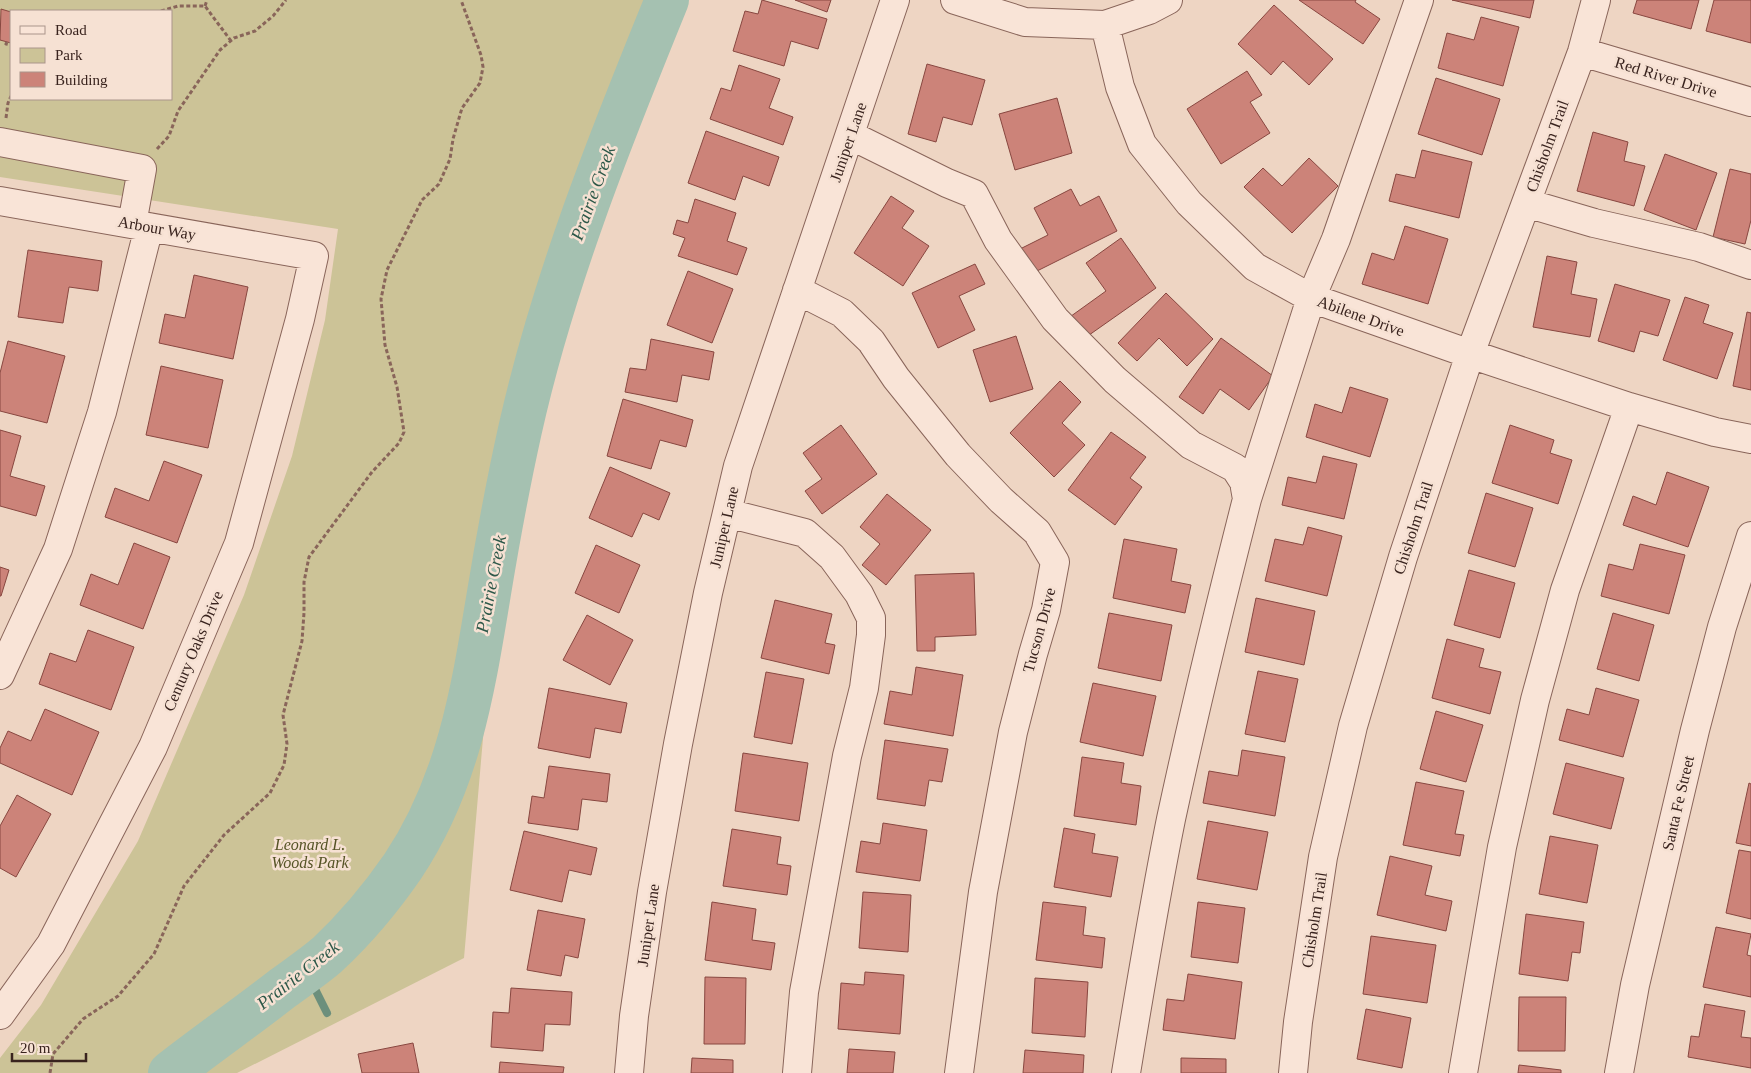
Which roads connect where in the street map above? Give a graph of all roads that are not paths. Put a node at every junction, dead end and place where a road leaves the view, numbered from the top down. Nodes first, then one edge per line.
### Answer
1 (895, 0) edge
2 (954, 0) edge
3 (1168, 0) edge
4 (1419, 0) edge
5 (1596, 0) edge
6 (1105, 25) junction
7 (1582, 52) junction
8 (1751, 102) edge
9 (850, 135) junction
10 (0, 142) edge
11 (0, 201) edge
12 (1526, 203) junction
13 (141, 226) junction
14 (314, 256) joint
15 (1751, 265) edge
16 (797, 290) junction
17 (1311, 298) junction
18 (1470, 354) junction
19 (1630, 407) junction
20 (1751, 438) edge
21 (1247, 499) junction
22 (727, 513) junction
23 (1751, 536) edge
24 (1743, 585) edge
25 (0, 675) edge
26 (0, 1015) edge
27 (629, 1073) edge
28 (797, 1073) edge
29 (959, 1073) edge
30 (1126, 1073) edge
31 (1292, 1073) edge
32 (1463, 1073) edge
33 (1619, 1073) edge

1 - 9 street, Juniper Lane
2 - 6 street
3 - 6 street
4 - 17 street
5 - 7 street, Chisholm Trail
6 - 17 street, Abilene Drive
7 - 8 street, Red River Drive
7 - 12 street, Chisholm Trail
9 - 16 street, Juniper Lane
9 - 21 street
10 - 13 street
11 - 13 street, Arbour Way
12 - 15 street
12 - 18 street, Chisholm Trail
13 - 14 street, Arbour Way
13 - 25 street
14 - 26 street, Century Oaks Drive
16 - 22 street, Juniper Lane
16 - 29 street, Tucson Drive
17 - 18 street, Abilene Drive
17 - 21 street
18 - 19 street, Abilene Drive
18 - 31 street, Chisholm Trail
19 - 20 street, Abilene Drive
19 - 32 street
21 - 30 street
22 - 27 street, Juniper Lane
22 - 28 street
23 - 24 street, Santa Fe Street
24 - 33 street, Santa Fe Street

